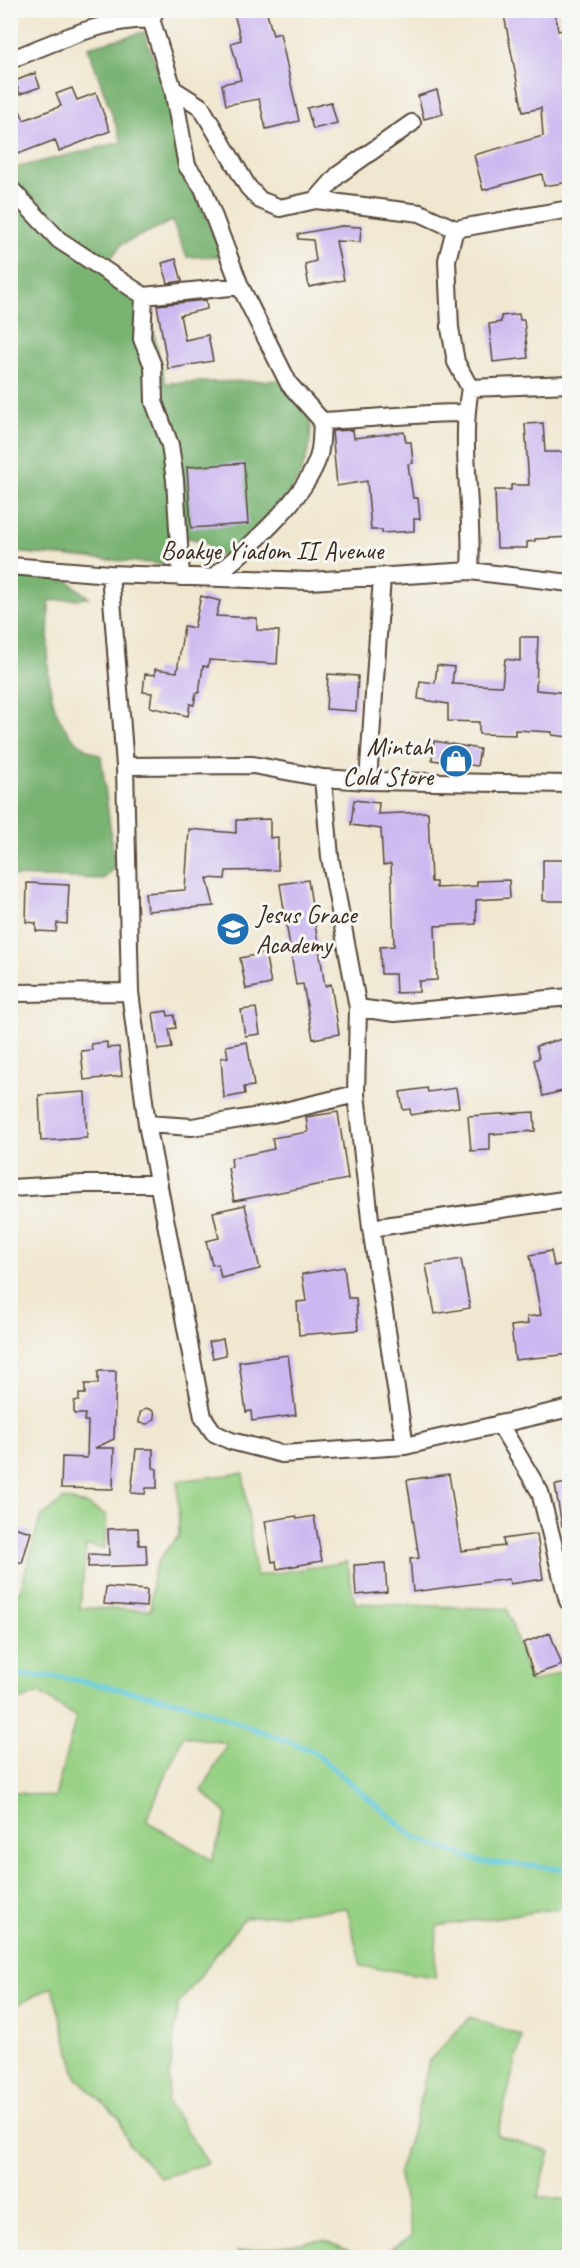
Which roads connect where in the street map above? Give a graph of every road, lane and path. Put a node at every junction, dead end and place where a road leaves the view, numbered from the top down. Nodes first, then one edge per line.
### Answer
1 (153, 15) edge
2 (10, 60) edge
3 (173, 90) junction
4 (412, 123) dead end
5 (10, 188) edge
6 (316, 200) junction
7 (570, 209) edge
8 (455, 229) junction
9 (240, 286) junction
10 (144, 296) junction
11 (570, 384) edge
12 (470, 388) junction
13 (465, 413) junction
14 (322, 421) junction
15 (10, 566) edge
16 (470, 571) junction
17 (110, 574) junction
18 (181, 577) junction
19 (382, 577) junction
20 (212, 578) junction
21 (570, 583) edge
22 (124, 766) junction
23 (323, 778) junction
24 (368, 781) junction
25 (570, 784) edge
26 (130, 992) junction
27 (10, 993) edge
28 (570, 996) edge
29 (358, 1008) junction
30 (356, 1094) junction
31 (147, 1124) junction
32 (159, 1184) junction
33 (10, 1188) edge
34 (570, 1199) edge
35 (371, 1228) junction
36 (570, 1408) edge
37 (499, 1424) junction
38 (405, 1446) junction
39 (568, 1601) dead end

1 - 2 street
1 - 3 street
3 - 6 street
3 - 9 street
4 - 6 street
5 - 10 street
6 - 8 street
7 - 8 street
8 - 12 street
9 - 10 street
9 - 14 street
10 - 18 street
11 - 12 street
12 - 13 street
13 - 14 street
13 - 16 street
14 - 20 street
15 - 17 street, Boakye Yiadom II Avenue
16 - 19 street, Boakye Yiadom II Avenue
16 - 21 street, Boakye Yiadom II Avenue
17 - 18 street, Boakye Yiadom II Avenue
17 - 22 street
18 - 20 street, Boakye Yiadom II Avenue
19 - 20 street, Boakye Yiadom II Avenue
19 - 24 street
22 - 23 street
22 - 26 street
23 - 24 street
23 - 29 street
24 - 25 street
26 - 27 street
26 - 31 street
28 - 29 street
29 - 30 street
30 - 31 street
30 - 35 street
31 - 32 street
32 - 33 street
32 - 38 street
34 - 35 street
35 - 38 street
36 - 37 street
37 - 38 street
37 - 39 street

